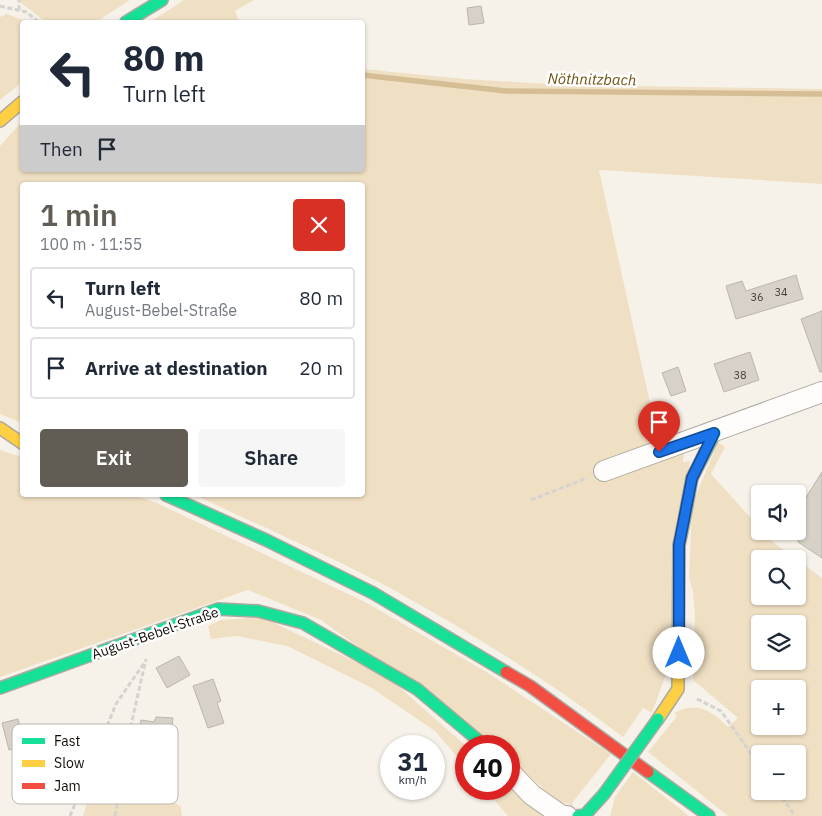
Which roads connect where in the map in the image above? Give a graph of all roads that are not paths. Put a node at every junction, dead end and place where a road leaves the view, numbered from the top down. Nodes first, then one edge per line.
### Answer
1 (162, 0) edge
2 (129, 20) edge
3 (20, 104) edge
4 (0, 121) edge
5 (822, 392) edge
6 (0, 428) edge
7 (714, 433) junction
8 (20, 442) edge
9 (0, 443) edge
10 (20, 443) edge
11 (604, 471) road end
12 (170, 497) edge
13 (0, 688) edge
14 (472, 735) edge
15 (520, 782) edge
16 (567, 816) edge
17 (578, 816) edge
18 (709, 816) edge

1 - 2 street
3 - 4 street
5 - 7 street
6 - 8 street
7 - 11 street
7 - 17 street, bridge
9 - 10 street
12 - 18 street
13 - 14 street, August-Bebel-Straße
15 - 16 street

